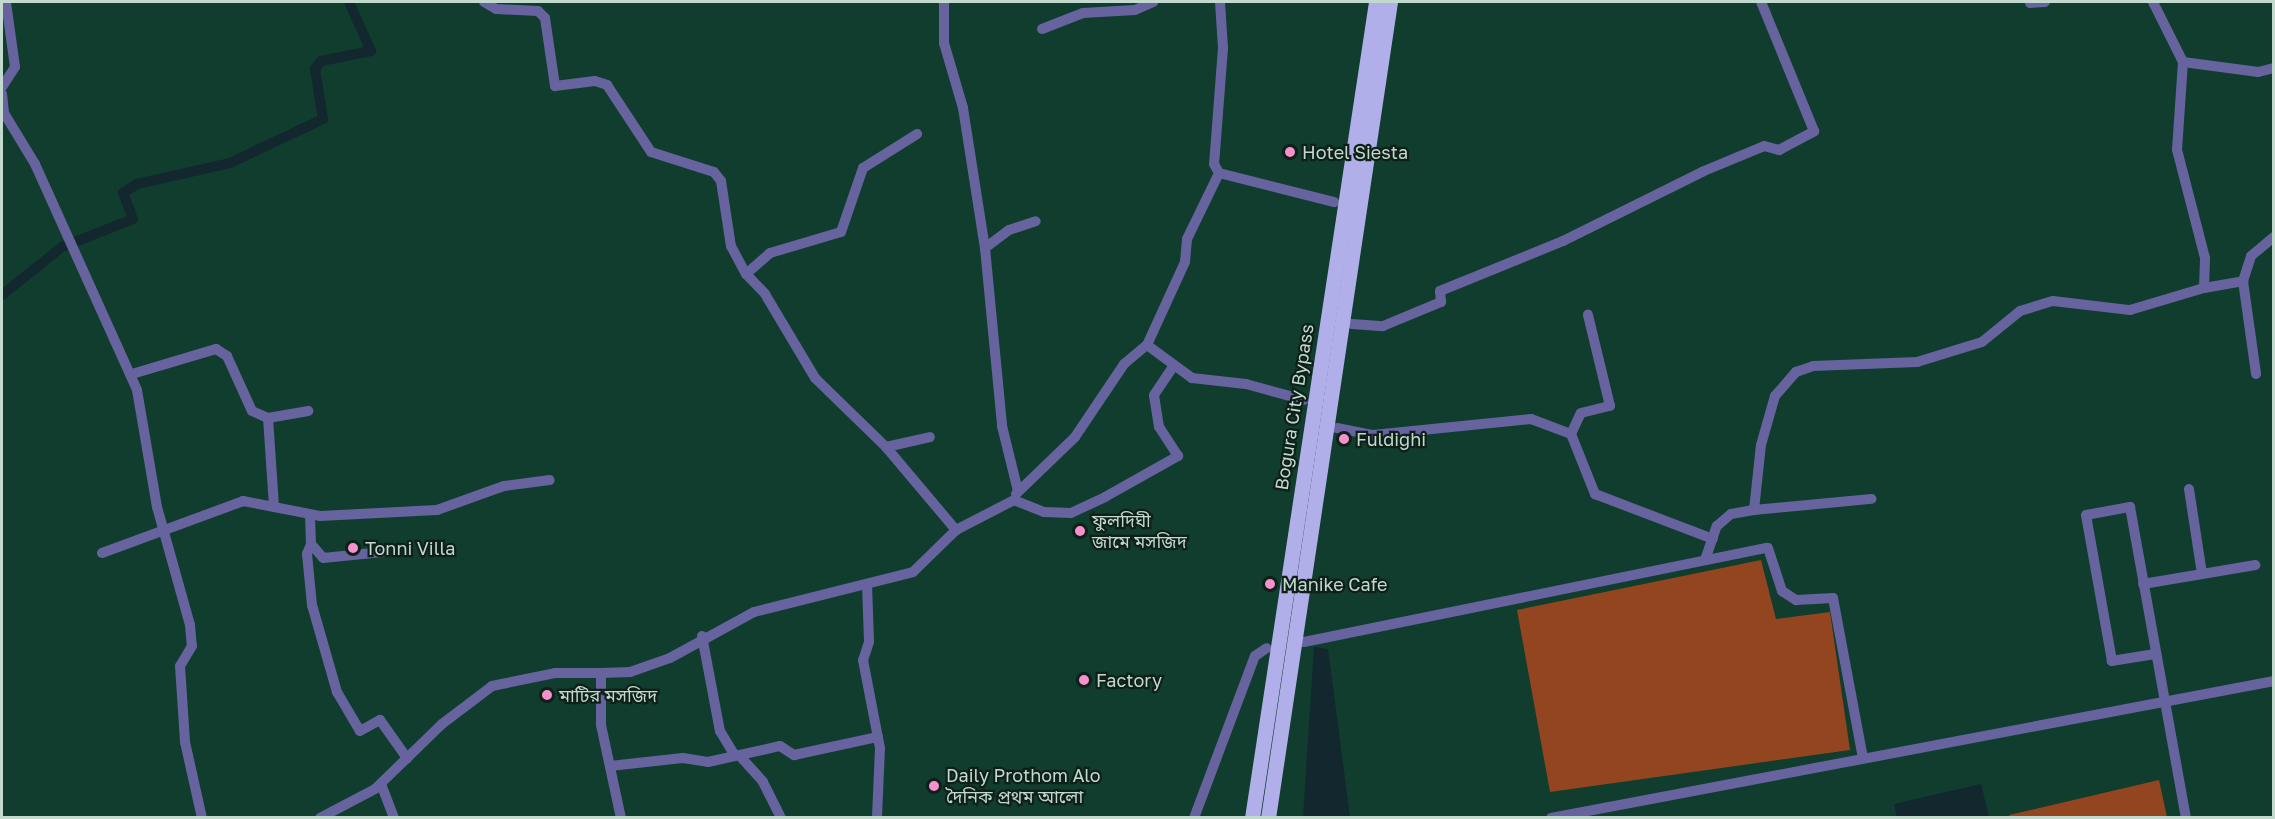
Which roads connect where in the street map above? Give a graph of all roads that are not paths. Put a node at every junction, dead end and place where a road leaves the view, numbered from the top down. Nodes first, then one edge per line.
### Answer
1 (6, 2) edge
2 (484, 2) edge
3 (944, 2) edge
4 (1153, 2) edge
5 (1220, 2) edge
6 (1376, 2) edge
7 (1390, 2) edge
8 (1761, 2) edge
9 (2045, 2) edge
10 (2153, 2) edge
11 (2030, 3) dead end
12 (1042, 29) dead end
13 (2183, 62) junction
14 (2274, 68) edge
15 (2, 87) edge
16 (2, 94) edge
17 (3, 113) edge
18 (916, 134) dead end
19 (1219, 173) junction
20 (1334, 202) dead end
21 (1036, 222) dead end
22 (2274, 237) edge
23 (985, 248) junction
24 (746, 274) junction
25 (2243, 281) junction
26 (2204, 288) junction
27 (1588, 315) dead end
28 (1352, 324) dead end
29 (1148, 345) junction
30 (1174, 365) junction
31 (132, 374) junction
32 (2256, 374) dead end
33 (1304, 400) dead end
34 (308, 411) dead end
35 (268, 418) junction
36 (1337, 429) dead end
37 (1571, 434) junction
38 (930, 437) dead end
39 (886, 447) junction
40 (550, 480) dead end
41 (2189, 489) dead end
42 (1016, 496) junction
43 (1871, 499) dead end
44 (274, 507) junction
45 (1754, 510) junction
46 (310, 514) junction
47 (161, 526) junction
48 (956, 530) junction
49 (1713, 539) junction
50 (311, 544) junction
51 (102, 552) dead end
52 (383, 552) dead end
53 (1706, 560) junction
54 (2255, 565) dead end
55 (2202, 574) junction
56 (867, 584) junction
57 (2143, 584) junction
58 (702, 636) junction
59 (1304, 642) dead end
60 (1267, 648) dead end
61 (2155, 654) junction
62 (601, 673) junction
63 (2274, 681) edge
64 (2164, 701) junction
65 (878, 737) junction
66 (737, 755) junction
67 (407, 758) junction
68 (1863, 758) junction
69 (610, 766) junction
70 (381, 784) junction
71 (877, 817) edge
72 (202, 818) edge
73 (320, 818) edge
74 (394, 818) edge
75 (621, 818) edge
76 (781, 818) edge
77 (1194, 818) edge
78 (1252, 818) edge
79 (1268, 818) edge
80 (1551, 818) edge
81 (2186, 818) edge

1 - 15 street
2 - 24 street
3 - 23 street
4 - 12 street
5 - 19 street
6 - 78 highway, Bogura City Bypass
7 - 79 highway, Bogura City Bypass
8 - 28 street
9 - 11 street
10 - 13 street
13 - 14 street
13 - 26 street
16 - 17 street
17 - 31 street
18 - 24 street
19 - 20 street
19 - 29 street
21 - 23 street
22 - 25 street
23 - 42 street
24 - 39 street
25 - 26 street
25 - 32 street
26 - 45 street
27 - 37 street
29 - 30 street
29 - 42 street
30 - 33 street
30 - 42 street
31 - 35 street
31 - 47 street
34 - 35 street
35 - 44 street
36 - 37 street
37 - 49 street
38 - 39 street
39 - 48 street
40 - 46 street
41 - 55 street
42 - 48 street
43 - 45 street
44 - 46 street
44 - 47 street
45 - 49 street
46 - 50 street
47 - 51 street
47 - 72 street
48 - 56 street
49 - 53 street
50 - 52 street
50 - 67 street
53 - 59 street
53 - 68 street
54 - 55 street
55 - 57 street
56 - 58 street
56 - 65 street
57 - 61 street
57 - 61 street
58 - 62 street
58 - 66 street
60 - 77 street
61 - 64 street
62 - 67 street
62 - 69 street
63 - 64 street
64 - 68 street
64 - 81 street
65 - 66 street
65 - 71 street
66 - 69 street
66 - 76 street
67 - 70 street
68 - 80 street
69 - 75 street
70 - 73 street
70 - 74 street

